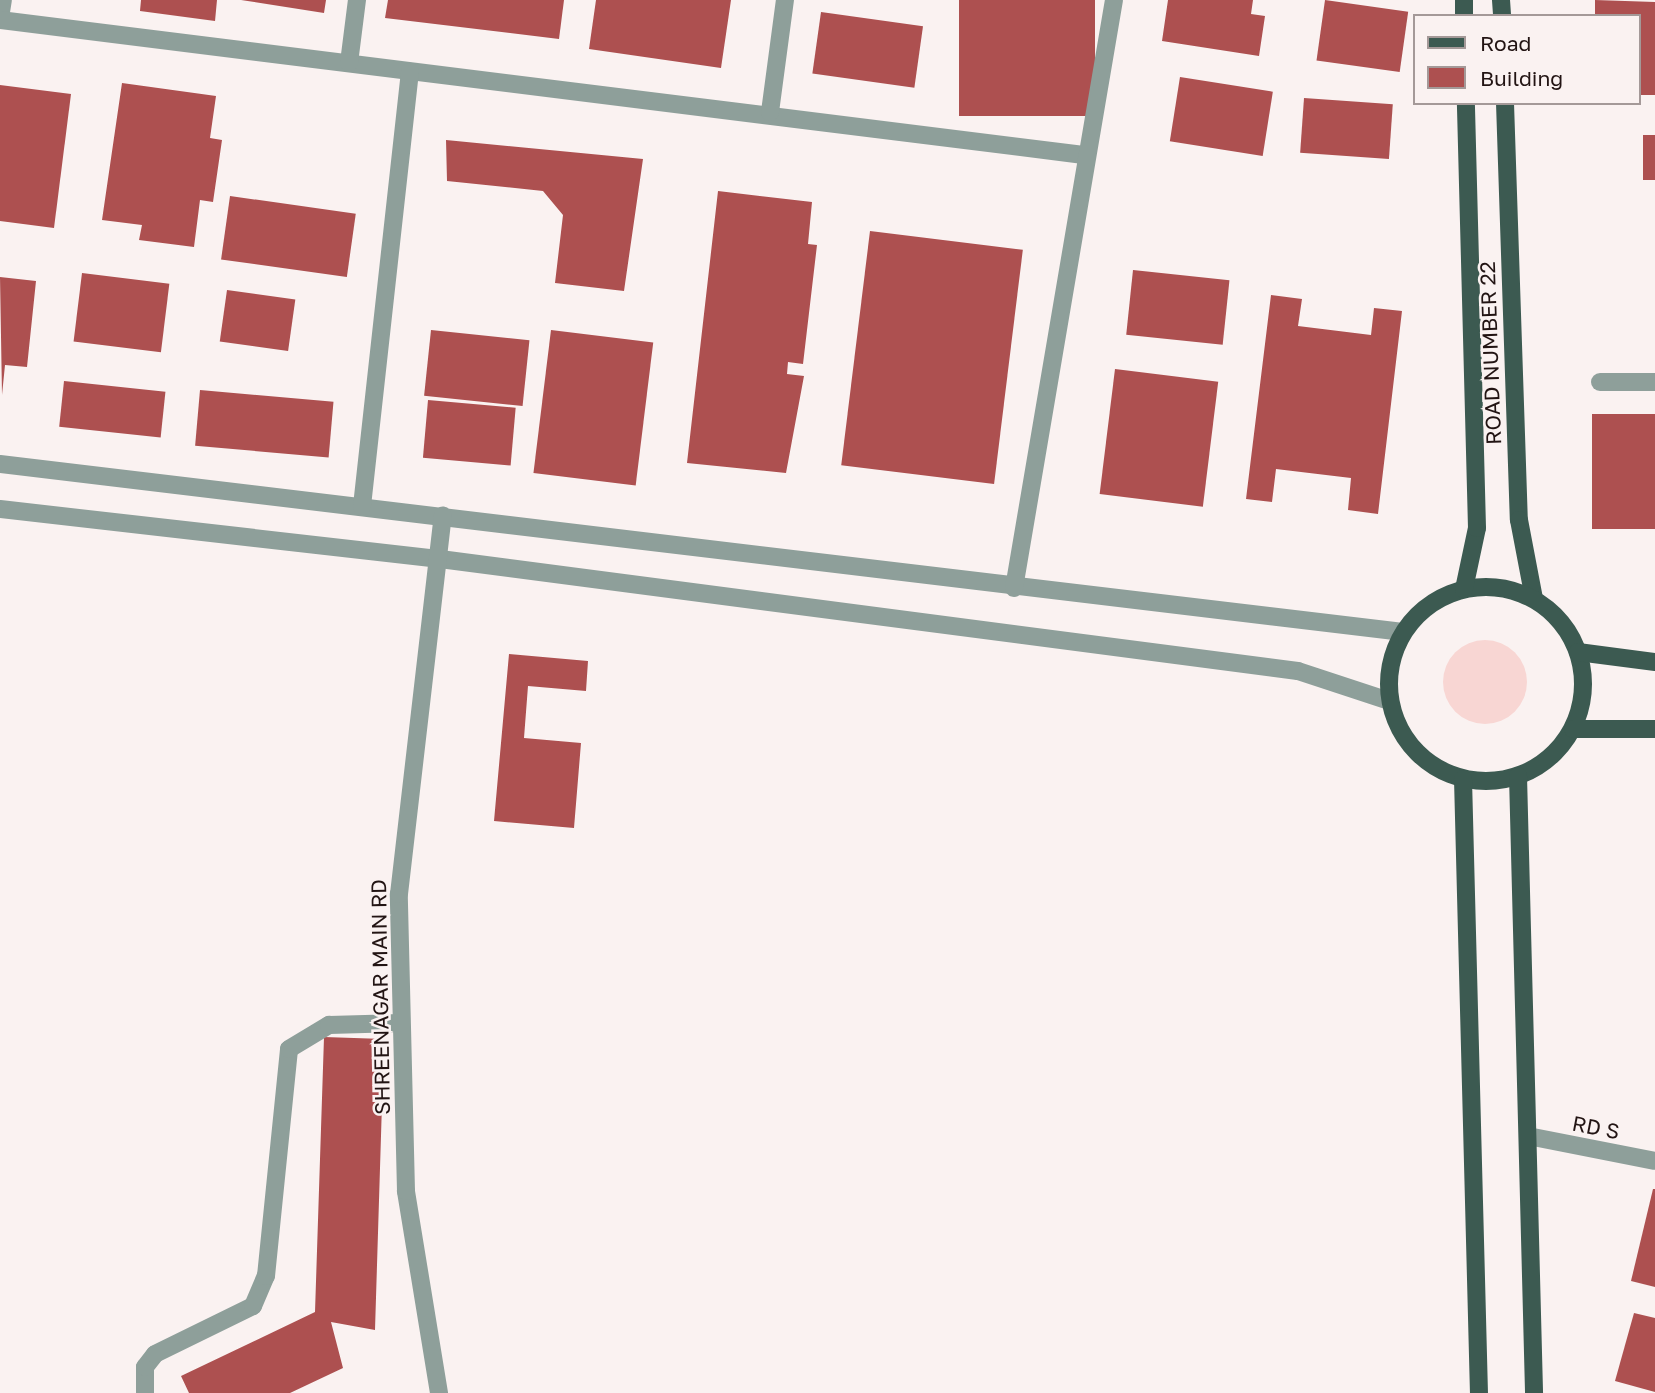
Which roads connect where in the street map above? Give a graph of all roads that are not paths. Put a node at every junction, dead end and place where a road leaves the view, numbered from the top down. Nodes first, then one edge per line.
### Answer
1 (3, 0) edge
2 (358, 0) edge
3 (785, 0) edge
4 (1114, 0) edge
5 (0, 19) edge
6 (349, 63) junction
7 (410, 72) junction
8 (1466, 105) edge
9 (1505, 105) edge
10 (770, 112) junction
11 (1084, 155) junction
12 (1600, 382) dead end
13 (1655, 382) edge
14 (0, 464) edge
15 (362, 506) junction
16 (0, 509) edge
17 (443, 516) junction
18 (440, 559) junction
19 (1014, 588) junction
20 (1464, 589) junction
21 (1534, 599) junction
22 (1403, 632) junction
23 (1578, 652) junction
24 (1655, 663) edge
25 (1389, 701) junction
26 (1573, 729) junction
27 (1655, 729) edge
28 (1518, 776) junction
29 (1463, 779) junction
30 (401, 1023) junction
31 (1528, 1136) junction
32 (1655, 1161) edge
33 (145, 1393) edge
34 (439, 1393) edge
35 (1479, 1393) edge
36 (1534, 1393) edge

1 - 5 street
2 - 6 street
3 - 10 street
4 - 11 street
5 - 6 street
6 - 7 street
7 - 10 street
7 - 15 street
8 - 20 main road, ROAD NUMBER 22
9 - 21 main road, ROAD NUMBER 22
10 - 11 street
11 - 19 street
12 - 13 street
14 - 15 street
15 - 17 street
16 - 18 street
17 - 18 street, SHREENAGAR MAIN RD
17 - 19 street
18 - 25 street
18 - 30 street, SHREENAGAR MAIN RD
19 - 22 street
20 - 21 main road
20 - 22 main road
21 - 23 main road
22 - 25 main road
23 - 24 main road
23 - 26 main road
25 - 29 main road
26 - 27 main road
26 - 28 main road
28 - 29 main road
28 - 31 main road
29 - 35 main road
30 - 33 street
30 - 34 street, SHREENAGAR MAIN RD
31 - 32 street, RD S
31 - 36 main road

